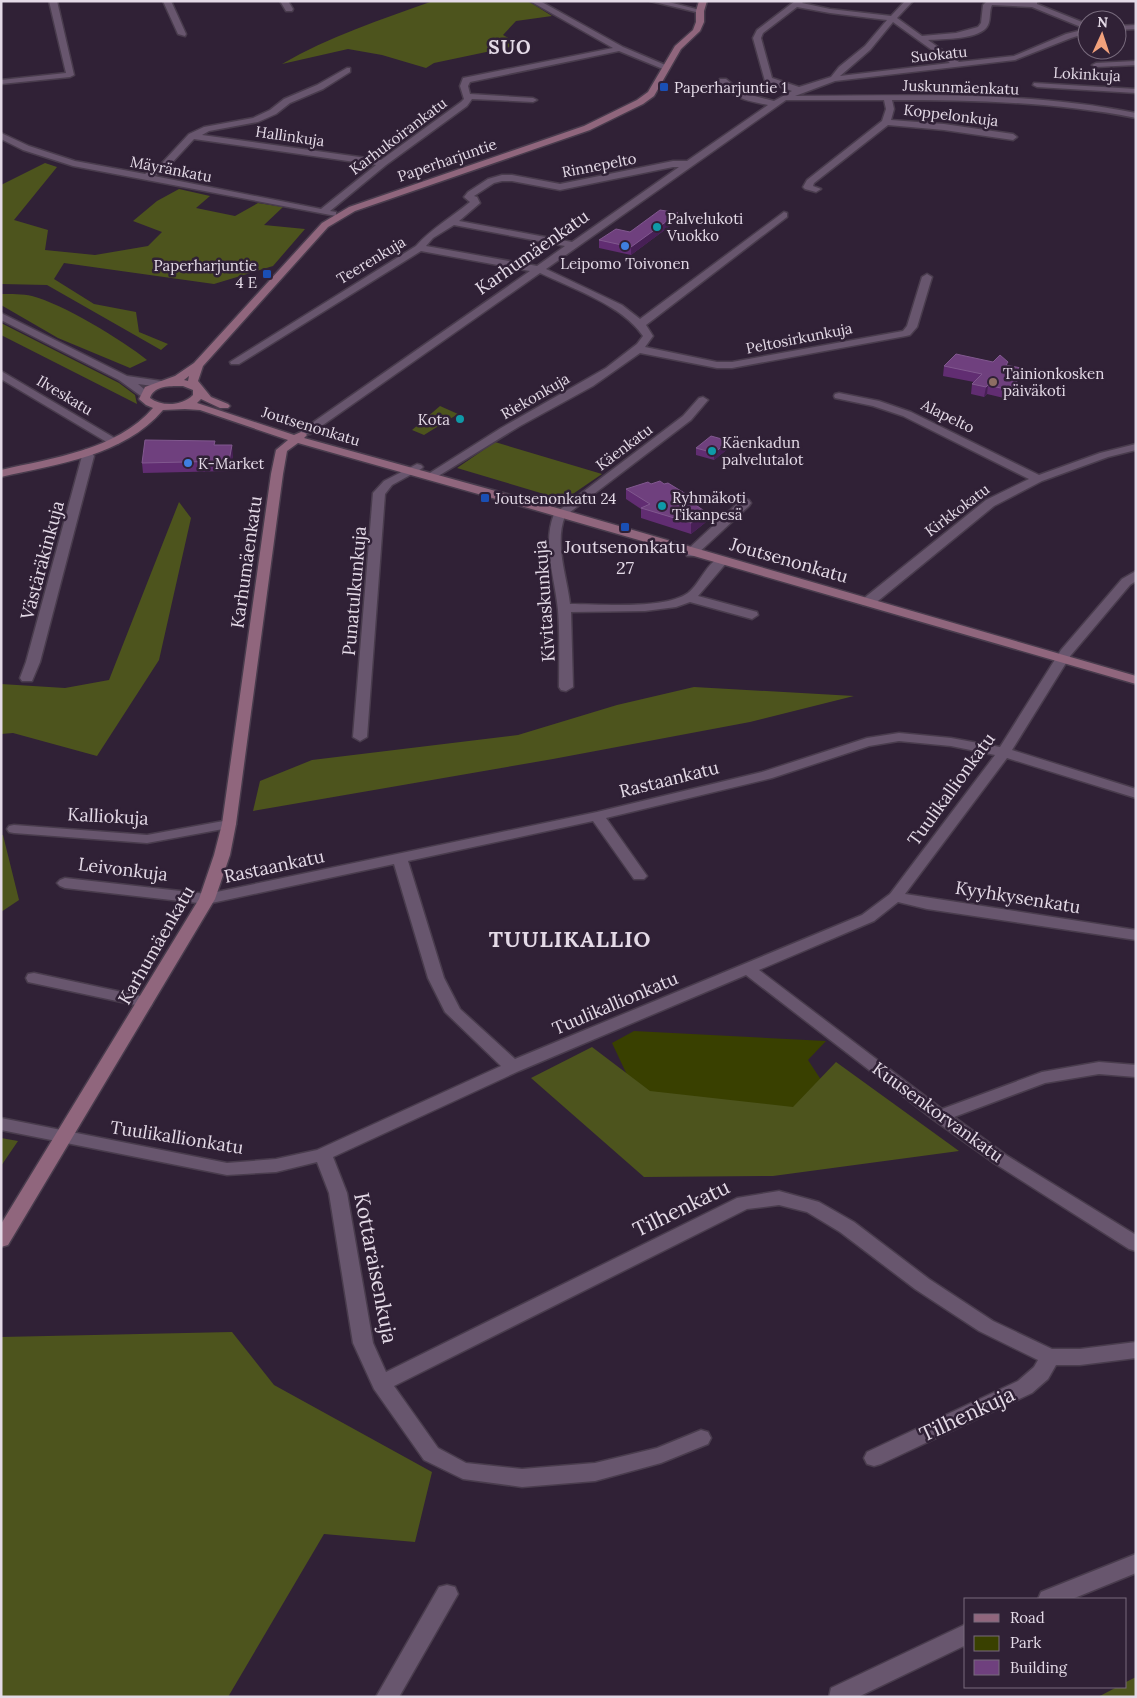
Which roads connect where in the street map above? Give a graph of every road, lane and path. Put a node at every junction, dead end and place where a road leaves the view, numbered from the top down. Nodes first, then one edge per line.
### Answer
1 (52, 1) edge
2 (167, 1) edge
3 (284, 1) edge
4 (534, 1) edge
5 (654, 1) edge
6 (909, 1) edge
7 (798, 3) edge
8 (1033, 3) edge
9 (702, 6) edge
10 (289, 9) dead end
11 (892, 18) junction
12 (1077, 24) edge
13 (1077, 33) edge
14 (182, 34) dead end
15 (923, 38) junction
16 (620, 49) junction
17 (1136, 63) edge
18 (958, 65) junction
19 (1096, 65) dead end
20 (666, 68) junction
21 (347, 70) dead end
22 (834, 79) junction
23 (723, 81) dead end
24 (1, 82) edge
25 (1037, 85) dead end
26 (1136, 91) edge
27 (468, 96) junction
28 (788, 96) junction
29 (888, 99) junction
30 (533, 100) dead end
31 (1136, 116) edge
32 (886, 122) junction
33 (1, 136) edge
34 (192, 136) junction
35 (1013, 137) dead end
36 (383, 163) junction
37 (688, 164) junction
38 (146, 178) junction
39 (816, 189) dead end
40 (324, 211) junction
41 (339, 216) junction
42 (784, 216) dead end
43 (452, 222) junction
44 (575, 245) junction
45 (419, 248) junction
46 (540, 270) junction
47 (927, 277) dead end
48 (1, 316) edge
49 (640, 324) junction
50 (648, 336) joint
51 (638, 349) junction
52 (235, 362) dead end
53 (198, 364) junction
54 (1, 374) edge
55 (123, 378) junction
56 (161, 384) junction
57 (198, 388) junction
58 (145, 394) junction
59 (839, 396) dead end
60 (704, 400) dead end
61 (182, 405) junction
62 (160, 407) junction
63 (301, 435) junction
64 (114, 442) junction
65 (1132, 451) edge
66 (86, 452) junction
67 (413, 469) junction
68 (1, 474) edge
69 (431, 476) junction
70 (1038, 478) junction
71 (745, 503) dead end
72 (560, 514) junction
73 (691, 552) junction
74 (722, 561) junction
75 (1136, 575) edge
76 (690, 598) junction
77 (868, 602) junction
78 (564, 608) junction
79 (752, 615) dead end
80 (1063, 659) junction
81 (27, 678) dead end
82 (1136, 680) edge
83 (566, 687) dead end
84 (360, 737) dead end
85 (1004, 752) junction
86 (1136, 794) edge
87 (597, 816) junction
88 (229, 824) junction
89 (14, 829) dead end
90 (400, 859) junction
91 (639, 876) dead end
92 (65, 883) dead end
93 (895, 896) junction
94 (207, 899) junction
95 (1136, 935) edge
96 (748, 969) junction
97 (34, 978) dead end
98 (145, 1002) junction
99 (513, 1067) junction
100 (1136, 1071) edge
101 (940, 1116) junction
102 (1, 1124) edge
103 (64, 1137) junction
104 (323, 1154) junction
105 (1, 1240) edge
106 (1136, 1244) edge
107 (1136, 1350) edge
108 (1050, 1356) junction
109 (381, 1383) junction
110 (702, 1438) dead end
111 (874, 1458) dead end
112 (1136, 1563) edge
113 (447, 1594) dead end
114 (1051, 1598) edge
115 (964, 1635) edge
116 (838, 1695) dead end
117 (387, 1697) edge

1 - 24 street
2 - 14 street
3 - 10 street
4 - 16 street
5 - 9 street
6 - 11 street
7 - 11 street
7 - 28 street
8 - 12 street
8 - 15 street
9 - 20 street, Paperharjuntie
11 - 15 street
11 - 22 street
13 - 18 street, Suokatu
15 - 18 street
16 - 20 street
16 - 27 street, Karhukoirankatu
17 - 19 street
18 - 22 street, Suokatu
20 - 41 street, Paperharjuntie
21 - 34 street
22 - 28 street, Suokatu
23 - 28 street
25 - 26 street, Lokinkuja
27 - 30 street
27 - 36 street, Karhukoirankatu
28 - 29 street, Juskunmäenkatu
28 - 37 street, Karhumäenkatu
29 - 31 street, Juskunmäenkatu
29 - 32 street
32 - 35 street, Koppelonkuja
32 - 39 street
33 - 38 street, Mäyränkatu
34 - 36 street, Hallinkuja
34 - 38 street
36 - 40 street, Karhukoirankatu
37 - 43 street, Rinnepelto
37 - 44 street, Karhumäenkatu
38 - 40 street, Mäyränkatu
40 - 41 street, Mäyränkatu
41 - 53 street, Paperharjuntie
42 - 49 street
43 - 44 street
43 - 45 street
44 - 46 street, Karhumäenkatu
45 - 46 street, Teerenkuja
45 - 52 street, Teerenkuja
46 - 49 street, Teerenkuja
46 - 63 street, Karhumäenkatu
47 - 51 street, Peltosirkunkuja
48 - 55 street
49 - 50 street, Teerenkuja
50 - 51 street, Riekonkuja
51 - 69 street, Riekonkuja
53 - 56 street, Paperharjuntie
53 - 57 street
54 - 64 street, Ilveskatu
55 - 56 street
55 - 58 street
56 - 57 street
56 - 58 street, Paperharjuntie
57 - 61 street
57 - 63 street, Joutsenonkatu
58 - 62 street
59 - 70 street, Alapelto
60 - 72 street, Käenkatu
61 - 62 street, Joutsenonkatu
61 - 63 street, Joutsenonkatu
62 - 64 street
63 - 67 street, Joutsenonkatu
63 - 88 street, Karhumäenkatu
64 - 66 street
65 - 70 street, Kirkkokatu
66 - 68 street
66 - 81 street, Västäräkinkuja
67 - 69 street, Joutsenonkatu
67 - 84 street, Punatulkunkuja
69 - 72 street, Joutsenonkatu
70 - 77 street, Kirkkokatu
71 - 73 street
72 - 73 street, Joutsenonkatu
72 - 78 street, Kivitaskunkuja
73 - 74 street, Joutsenonkatu
74 - 76 street
74 - 77 street, Joutsenonkatu
75 - 80 street, Tuulikallionkatu
76 - 78 street
76 - 79 street
77 - 80 street, Joutsenonkatu
78 - 83 street, Kivitaskunkuja
80 - 82 street, Joutsenonkatu
80 - 85 street, Tuulikallionkatu
85 - 86 street, Rastaankatu
85 - 87 street, Rastaankatu
85 - 93 street, Tuulikallionkatu
87 - 90 street, Rastaankatu
87 - 91 street
88 - 89 street, Kalliokuja
88 - 94 street, Karhumäenkatu
90 - 94 street, Rastaankatu
90 - 99 street
92 - 94 street, Leivonkuja
93 - 95 street, Kyyhkysenkatu
93 - 96 street, Tuulikallionkatu
94 - 98 street, Karhumäenkatu
96 - 99 street, Tuulikallionkatu
96 - 101 street, Kuusenkorvankatu
97 - 98 street
98 - 103 street, Karhumäenkatu
99 - 104 street, Tuulikallionkatu
100 - 101 street
101 - 106 street, Kuusenkorvankatu
102 - 103 street, Tuulikallionkatu
103 - 104 street, Tuulikallionkatu
103 - 105 street, Karhumäenkatu
104 - 109 street, Kottaraisenkuja
107 - 108 street, Tilhenkatu
108 - 109 street, Tilhenkatu
108 - 111 street, Tilhenkuja
109 - 110 street, Kottaraisenkuja
112 - 114 street
113 - 117 street
115 - 116 street

